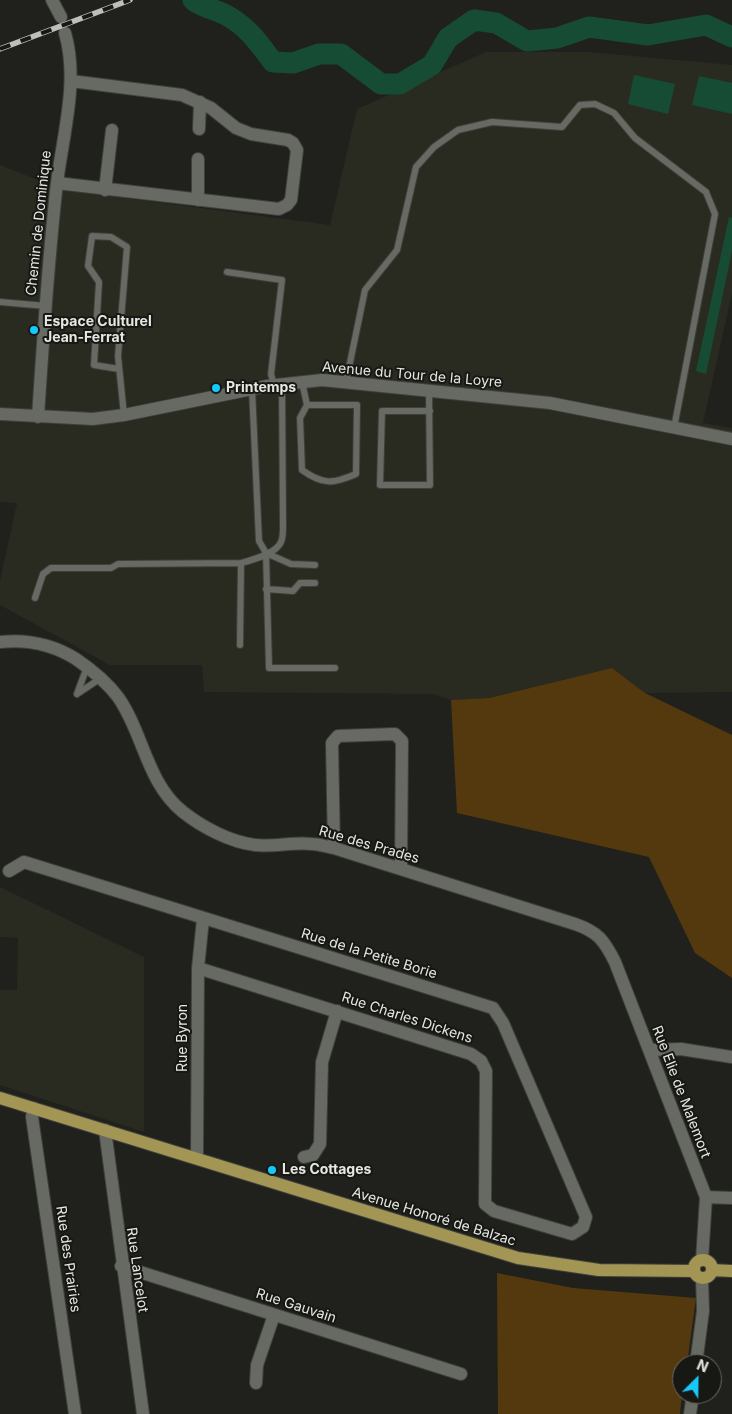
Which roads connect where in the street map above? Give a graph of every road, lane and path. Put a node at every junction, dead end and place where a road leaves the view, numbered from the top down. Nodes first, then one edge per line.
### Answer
1 (52, 0) edge
2 (61, 18) dead end
3 (66, 33) dead end
4 (71, 81) junction
5 (200, 102) junction
6 (199, 129) dead end
7 (112, 130) dead end
8 (198, 159) dead end
9 (57, 183) junction
10 (105, 190) junction
11 (198, 200) junction
12 (227, 272) dead end
13 (0, 302) edge
14 (46, 306) junction
15 (119, 369) junction
16 (302, 382) junction
17 (346, 382) junction
18 (278, 385) junction
19 (252, 389) junction
20 (429, 391) junction
21 (307, 405) junction
22 (430, 411) junction
23 (0, 414) edge
24 (124, 415) junction
25 (38, 417) junction
26 (674, 428) junction
27 (732, 439) edge
28 (266, 554) junction
29 (242, 563) junction
30 (315, 566) dead end
31 (314, 583) dead end
32 (266, 589) junction
33 (35, 598) dead end
34 (0, 642) edge
35 (240, 644) dead end
36 (87, 667) junction
37 (335, 668) dead end
38 (102, 678) junction
39 (334, 848) junction
40 (401, 869) junction
41 (9, 871) dead end
42 (203, 918) junction
43 (604, 941) joint
44 (198, 968) junction
45 (337, 1011) junction
46 (649, 1050) junction
47 (732, 1057) edge
48 (0, 1098) edge
49 (33, 1108) junction
50 (105, 1130) junction
51 (197, 1157) junction
52 (304, 1157) dead end
53 (706, 1197) junction
54 (732, 1198) edge
55 (583, 1227) joint
56 (702, 1260) joint
57 (121, 1266) junction
58 (732, 1271) edge
59 (703, 1273) junction
60 (274, 1315) junction
61 (697, 1354) edge
62 (461, 1374) dead end
63 (256, 1383) dead end
64 (75, 1414) edge
65 (143, 1414) edge

1 - 2 street
3 - 4 street, Chemin de Dominique
4 - 5 street
4 - 9 street, Chemin de Dominique
5 - 6 street
5 - 11 street
7 - 10 street
8 - 11 street
9 - 10 street
9 - 14 street, Chemin de Dominique
10 - 11 street
12 - 18 lane
13 - 14 lane
14 - 25 street, Chemin de Dominique
15 - 15 lane
15 - 24 lane
16 - 17 street, Avenue du Tour de la Loyre
16 - 18 street, Avenue du Tour de la Loyre
16 - 21 lane
17 - 20 street, Avenue du Tour de la Loyre
17 - 26 lane
18 - 19 street, Avenue du Tour de la Loyre
18 - 28 lane
19 - 24 street, Avenue du Tour de la Loyre
19 - 28 lane
20 - 22 lane
20 - 26 street, Avenue du Tour de la Loyre
21 - 21 lane
22 - 22 lane
23 - 25 street, Avenue du Tour de la Loyre
24 - 25 street, Avenue du Tour de la Loyre
26 - 27 street, Avenue du Tour de la Loyre
28 - 29 lane
28 - 30 lane
28 - 32 lane
29 - 33 lane
29 - 35 lane
31 - 32 lane
32 - 37 lane
34 - 36 street, Rue des Prades
36 - 38 street, Rue des Prades
36 - 38 lane
38 - 39 street, Rue des Prades
39 - 40 street, Rue des Prades
39 - 40 street
40 - 43 street, Rue des Prades
41 - 42 street, Rue de la Petite Borie
42 - 44 street, Rue Byron
42 - 55 street, Rue de la Petite Borie
43 - 46 street, Rue Elie de Malemort
44 - 45 street, Rue Charles Dickens
44 - 51 street, Rue Byron
45 - 52 street
45 - 55 street, Rue Charles Dickens
46 - 47 street
46 - 53 street, Rue Elie de Malemort
48 - 49 main road, Avenue Honoré de Balzac
49 - 50 main road, Avenue Honoré de Balzac
49 - 64 street, Rue des Prairies
50 - 51 main road, Avenue Honoré de Balzac
50 - 57 street, Rue Lancelot
51 - 59 main road, Avenue Honoré de Balzac
53 - 54 street
53 - 56 street, Rue Elie de Malemort
56 - 59 main road
57 - 60 street, Rue Gauvain
57 - 65 street, Rue Lancelot
58 - 59 main road, Avenue Honoré de Balzac
59 - 61 street
60 - 62 street, Rue Gauvain
60 - 63 street

